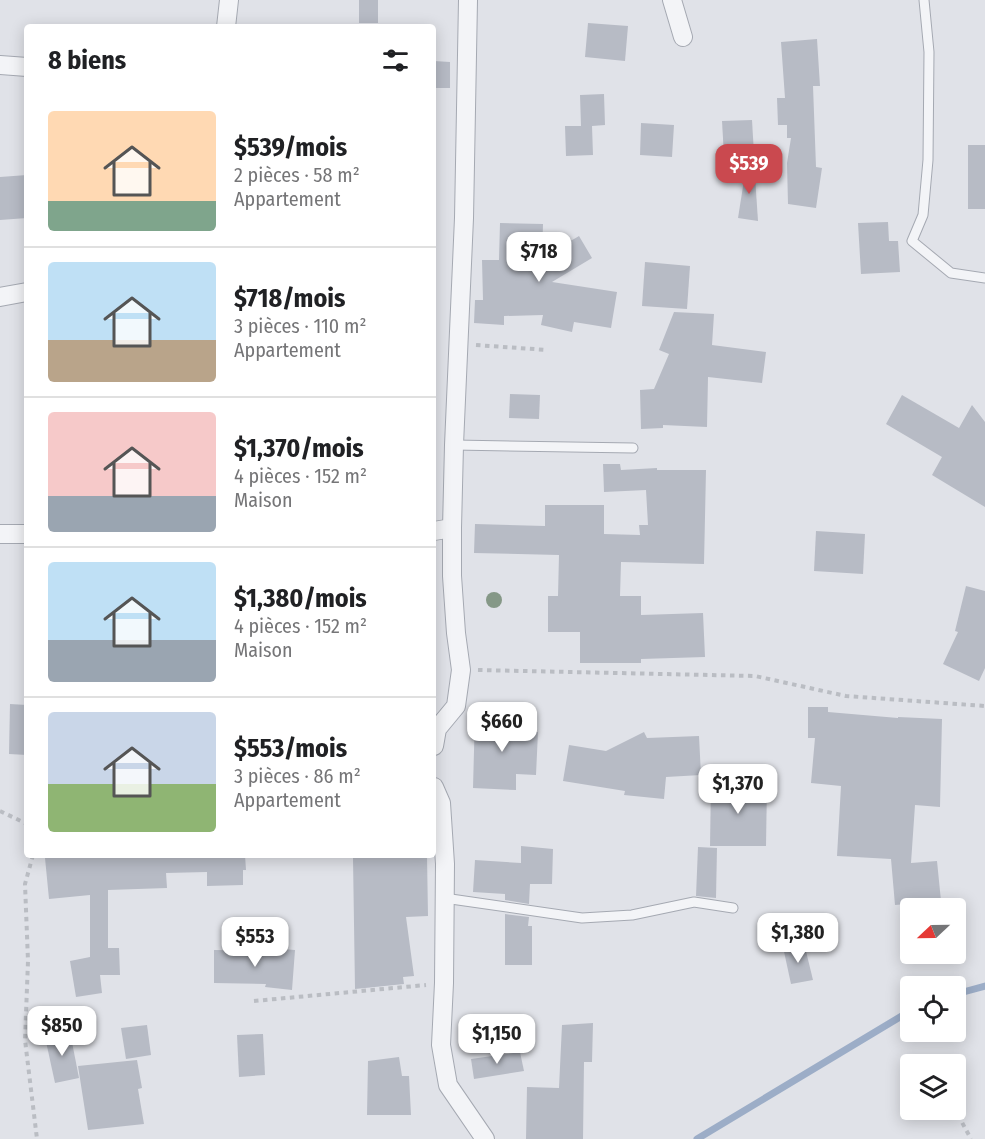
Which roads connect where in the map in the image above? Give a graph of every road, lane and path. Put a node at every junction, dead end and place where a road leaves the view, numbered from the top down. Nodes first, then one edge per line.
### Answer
1 (229, 0) edge
2 (468, 0) edge
3 (672, 0) edge
4 (924, 0) edge
5 (226, 24) edge
6 (683, 38) dead end
7 (0, 65) edge
8 (24, 66) edge
9 (985, 278) edge
10 (24, 293) edge
11 (0, 297) edge
12 (460, 343) junction
13 (547, 350) dead end
14 (454, 445) junction
15 (633, 448) dead end
16 (452, 528) junction
17 (436, 531) edge
18 (0, 534) edge
19 (24, 534) edge
20 (461, 670) junction
21 (985, 706) edge
22 (436, 729) edge
23 (436, 792) edge
24 (0, 811) edge
25 (24, 823) edge
26 (32, 858) edge
27 (444, 898) junction
28 (733, 908) dead end
29 (444, 983) junction
30 (254, 1001) dead end
31 (961, 1120) edge
32 (37, 1139) edge
33 (485, 1139) edge
34 (971, 1139) edge

1 - 5 street
2 - 12 street
3 - 6 street
4 - 9 lane
7 - 8 street
10 - 11 street
12 - 13 path
12 - 14 street
14 - 15 lane
14 - 16 street
16 - 17 street
16 - 20 street
18 - 19 street
20 - 21 path
20 - 22 street
23 - 27 street
24 - 25 path
26 - 32 path
27 - 28 lane
27 - 29 street
29 - 30 path
29 - 33 street
31 - 34 path

